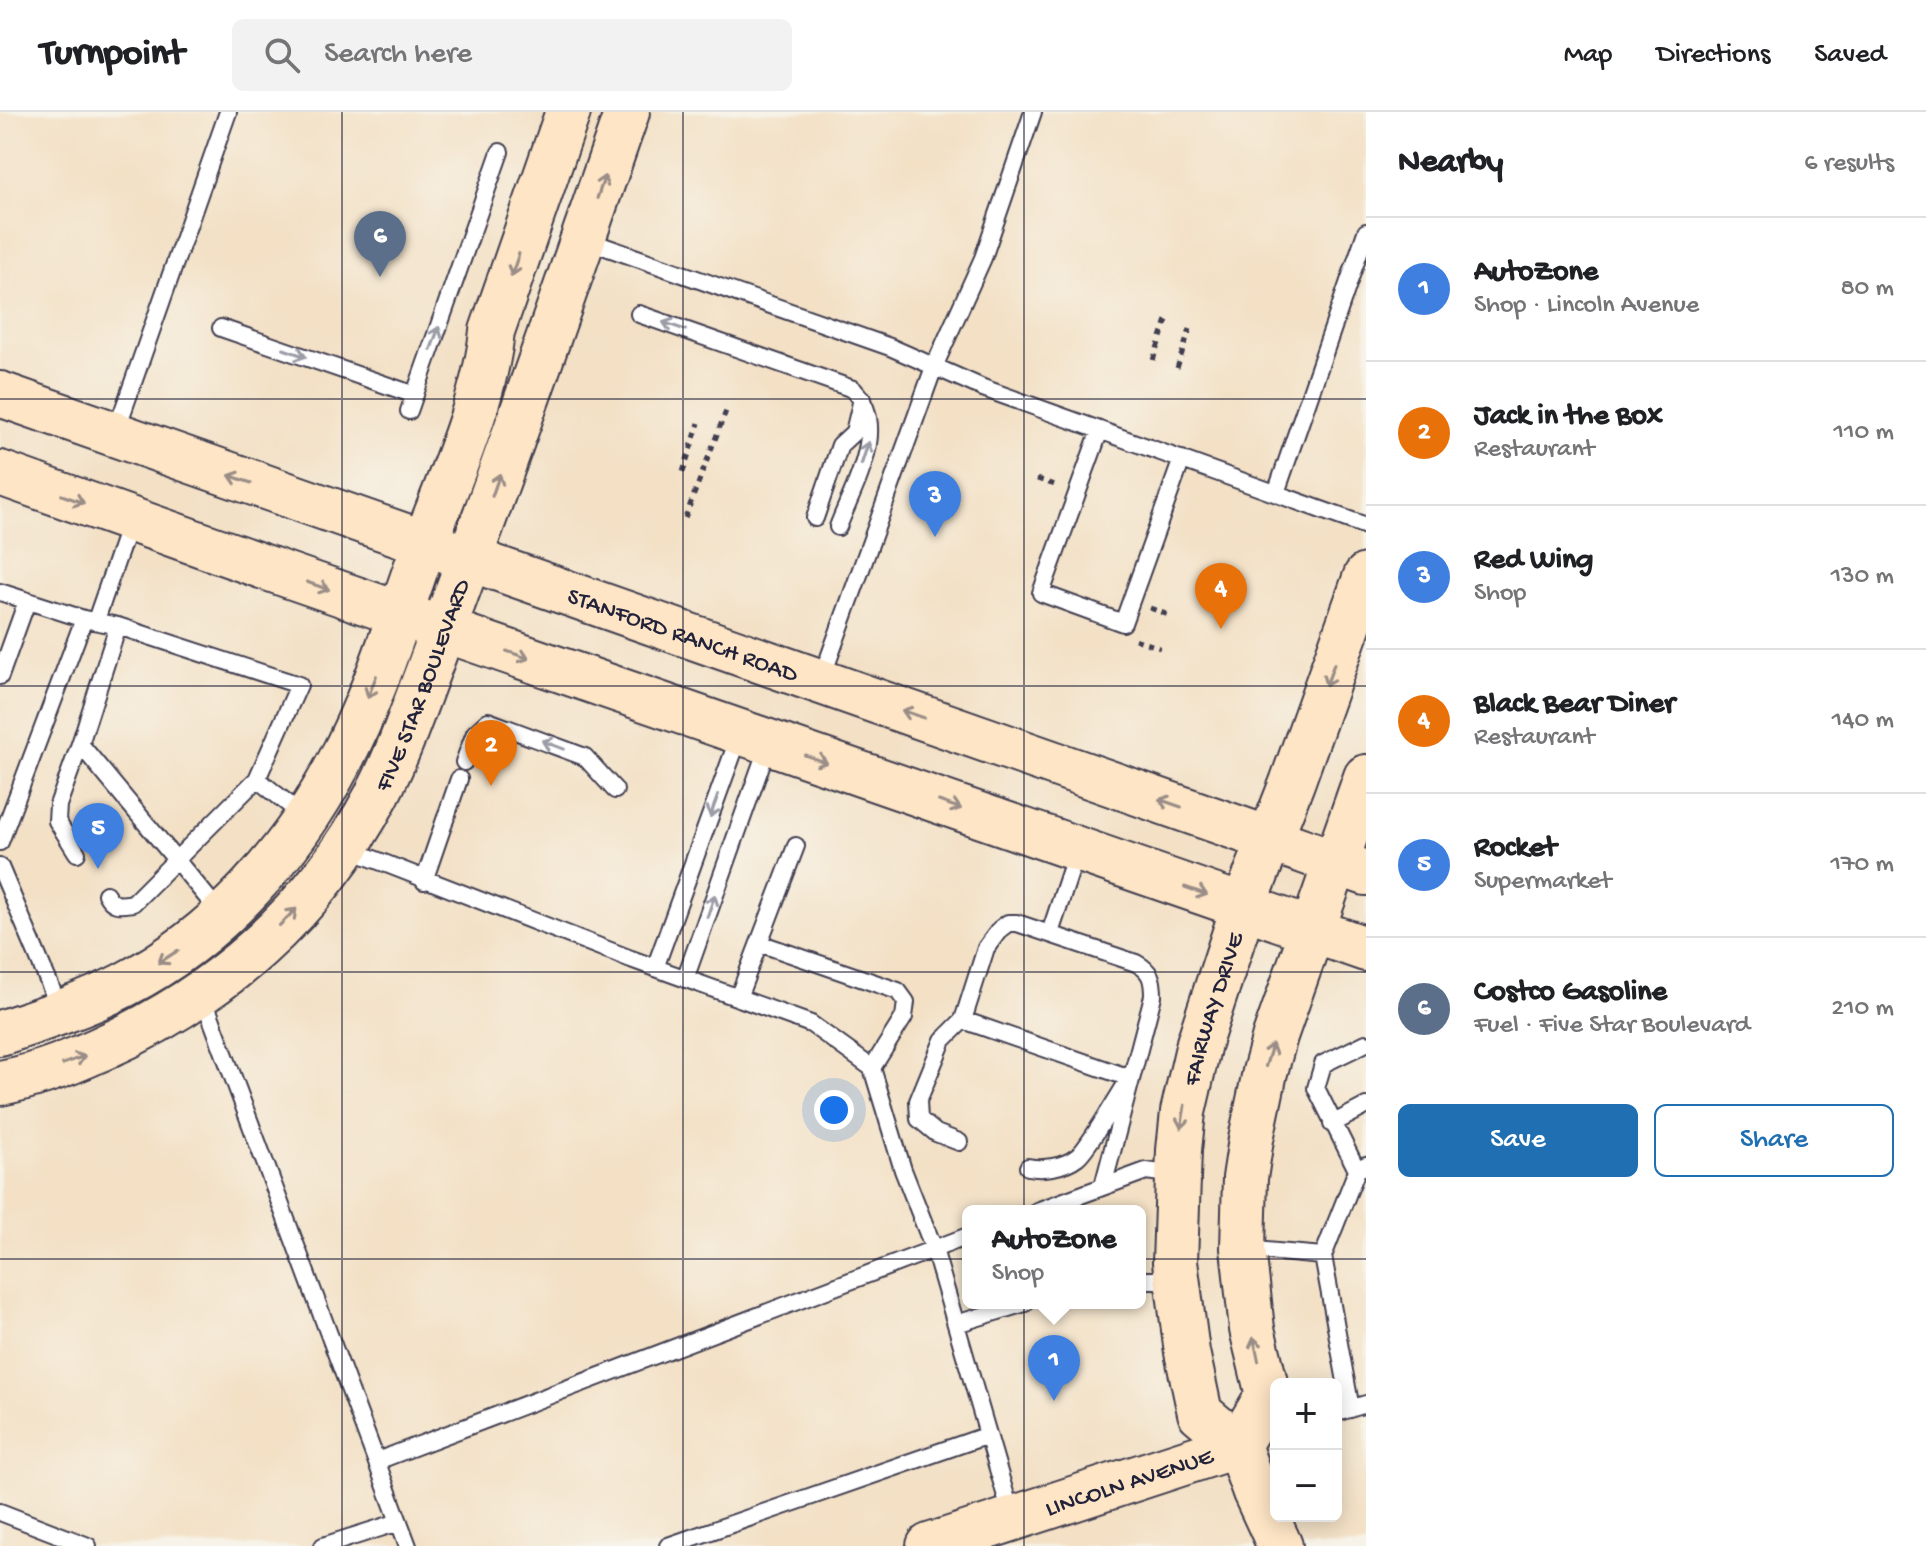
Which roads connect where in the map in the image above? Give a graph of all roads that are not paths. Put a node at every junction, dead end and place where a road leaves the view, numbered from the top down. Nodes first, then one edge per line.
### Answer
1 (228, 112) edge
2 (568, 112) edge
3 (627, 112) edge
4 (1033, 112) edge
5 (500, 152) dead end
6 (531, 219) junction
7 (1366, 232) edge
8 (583, 239) junction
9 (639, 314) dead end
10 (221, 328) dead end
11 (934, 367) junction
12 (0, 394) edge
13 (863, 398) junction
14 (1100, 430) junction
15 (115, 435) junction
16 (1182, 459) junction
17 (0, 473) edge
18 (1276, 493) junction
19 (815, 518) dead end
20 (130, 520) junction
21 (1366, 526) edge
22 (838, 527) dead end
23 (425, 543) junction
24 (469, 558) junction
25 (1366, 576) edge
26 (0, 592) edge
27 (27, 601) junction
28 (399, 614) junction
29 (90, 619) junction
30 (118, 626) junction
31 (444, 630) junction
32 (0, 676) edge
33 (821, 681) junction
34 (754, 738) junction
35 (80, 744) junction
36 (464, 762) dead end
37 (1366, 777) edge
38 (257, 779) junction
39 (459, 779) dead end
40 (615, 790) dead end
41 (307, 819) junction
42 (1, 837) edge
43 (1270, 838) junction
44 (796, 846) dead end
45 (345, 848) junction
46 (1077, 850) junction
47 (77, 853) dead end
48 (176, 859) junction
49 (1351, 868) edge
50 (2, 874) edge
51 (263, 876) junction
52 (424, 881) junction
53 (106, 894) dead end
54 (1243, 908) junction
55 (222, 915) junction
56 (1312, 931) junction
57 (1050, 933) junction
58 (759, 943) junction
59 (1366, 949) edge
60 (655, 968) junction
61 (685, 979) junction
62 (202, 994) junction
63 (738, 998) junction
64 (61, 1013) junction
65 (963, 1020) junction
66 (0, 1033) edge
67 (1366, 1043) edge
68 (872, 1068) junction
69 (1130, 1078) junction
70 (0, 1083) edge
71 (1366, 1106) edge
72 (1332, 1124) junction
73 (959, 1142) dead end
74 (1028, 1167) dead end
75 (1362, 1168) edge
76 (1177, 1175) junction
77 (1103, 1186) junction
78 (1053, 1205) edge
79 (962, 1238) edge
80 (1243, 1248) junction
81 (934, 1249) junction
82 (1323, 1256) junction
83 (1159, 1280) edge
84 (1005, 1309) edge
85 (956, 1324) junction
86 (1351, 1409) edge
87 (988, 1435) junction
88 (1251, 1441) junction
89 (377, 1461) junction
90 (0, 1512) edge
91 (1012, 1519) junction
92 (399, 1522) junction
93 (88, 1546) edge
94 (323, 1546) edge
95 (408, 1546) edge
96 (668, 1546) edge
97 (929, 1546) edge
98 (1280, 1546) edge

1 - 15 lane
2 - 6 street, FIVE STAR BOULEVARD
8 -> 3 street, FIVE STAR BOULEVARD
4 - 11 lane
10 -> 5 lane
6 - 8 street
6 -> 23 street, FIVE STAR BOULEVARD
7 - 18 lane
8 - 11 lane
24 -> 8 street, FIVE STAR BOULEVARD
13 -> 9 lane
11 - 14 lane
11 - 33 lane
12 - 15 street, STANFORD RANCH ROAD
13 - 19 lane
22 -> 13 lane
14 - 16 lane
14 - 16 lane
23 -> 15 street, STANFORD RANCH ROAD
16 - 18 lane
17 -> 20 street
18 - 21 lane
20 -> 28 street
20 - 29 lane
23 - 24 street, STANFORD RANCH ROAD
23 - 28 street, FIVE STAR BOULEVARD
24 - 31 street, FIVE STAR BOULEVARD
24 - 33 street, STANFORD RANCH ROAD
25 -> 43 street, FAIRWAY DRIVE
26 - 27 lane
27 - 29 lane
27 - 32 lane
28 - 31 street
28 -> 41 street, FIVE STAR BOULEVARD
29 - 30 lane
29 - 42 lane
30 - 35 lane
30 - 38 lane
31 -> 34 street
31 - 45 street, FIVE STAR BOULEVARD
43 -> 33 street, STANFORD RANCH ROAD
34 -> 46 street
34 -> 60 lane
61 -> 34 lane
35 - 47 lane
35 - 48 lane
40 -> 36 lane
37 - 49 street
38 - 41 lane
38 - 48 lane
39 - 52 lane
41 - 51 street, FIVE STAR BOULEVARD
43 - 49 street, STANFORD RANCH ROAD
43 - 54 street, FAIRWAY DRIVE
44 - 58 lane
45 - 52 lane
62 -> 45 street, FIVE STAR BOULEVARD
46 -> 54 street
46 - 57 lane
48 - 53 lane
48 - 55 lane
49 - 56 street
50 - 64 lane
51 - 55 street, FIVE STAR BOULEVARD
51 - 62 street
52 - 60 lane
54 - 56 street
54 -> 76 street, FAIRWAY DRIVE
55 -> 64 street, FIVE STAR BOULEVARD
56 - 59 street
80 -> 56 street
57 - 65 lane
57 - 69 lane
58 - 63 lane
58 - 68 lane
60 - 61 lane
61 - 63 lane
70 -> 62 street, FIVE STAR BOULEVARD
62 - 89 lane
63 - 68 lane
64 - 66 street, FIVE STAR BOULEVARD
65 - 69 lane
65 - 73 lane
67 - 72 lane
68 - 81 lane
69 - 74 lane
69 - 77 lane
71 - 72 lane
72 - 75 lane
75 - 82 lane
76 - 77 lane
76 - 83 street, FAIRWAY DRIVE
77 - 78 lane
79 - 81 lane
80 - 82 lane
88 -> 80 street
81 - 85 lane
81 - 89 lane
82 - 86 lane
83 - 88 street, FAIRWAY DRIVE
84 - 85 lane
85 - 87 lane
87 - 91 lane
87 - 96 lane
88 - 91 street, LINCOLN AVENUE
88 - 98 street
89 - 92 lane
90 - 93 lane
91 - 97 street, LINCOLN AVENUE
92 - 94 lane
92 - 95 lane

